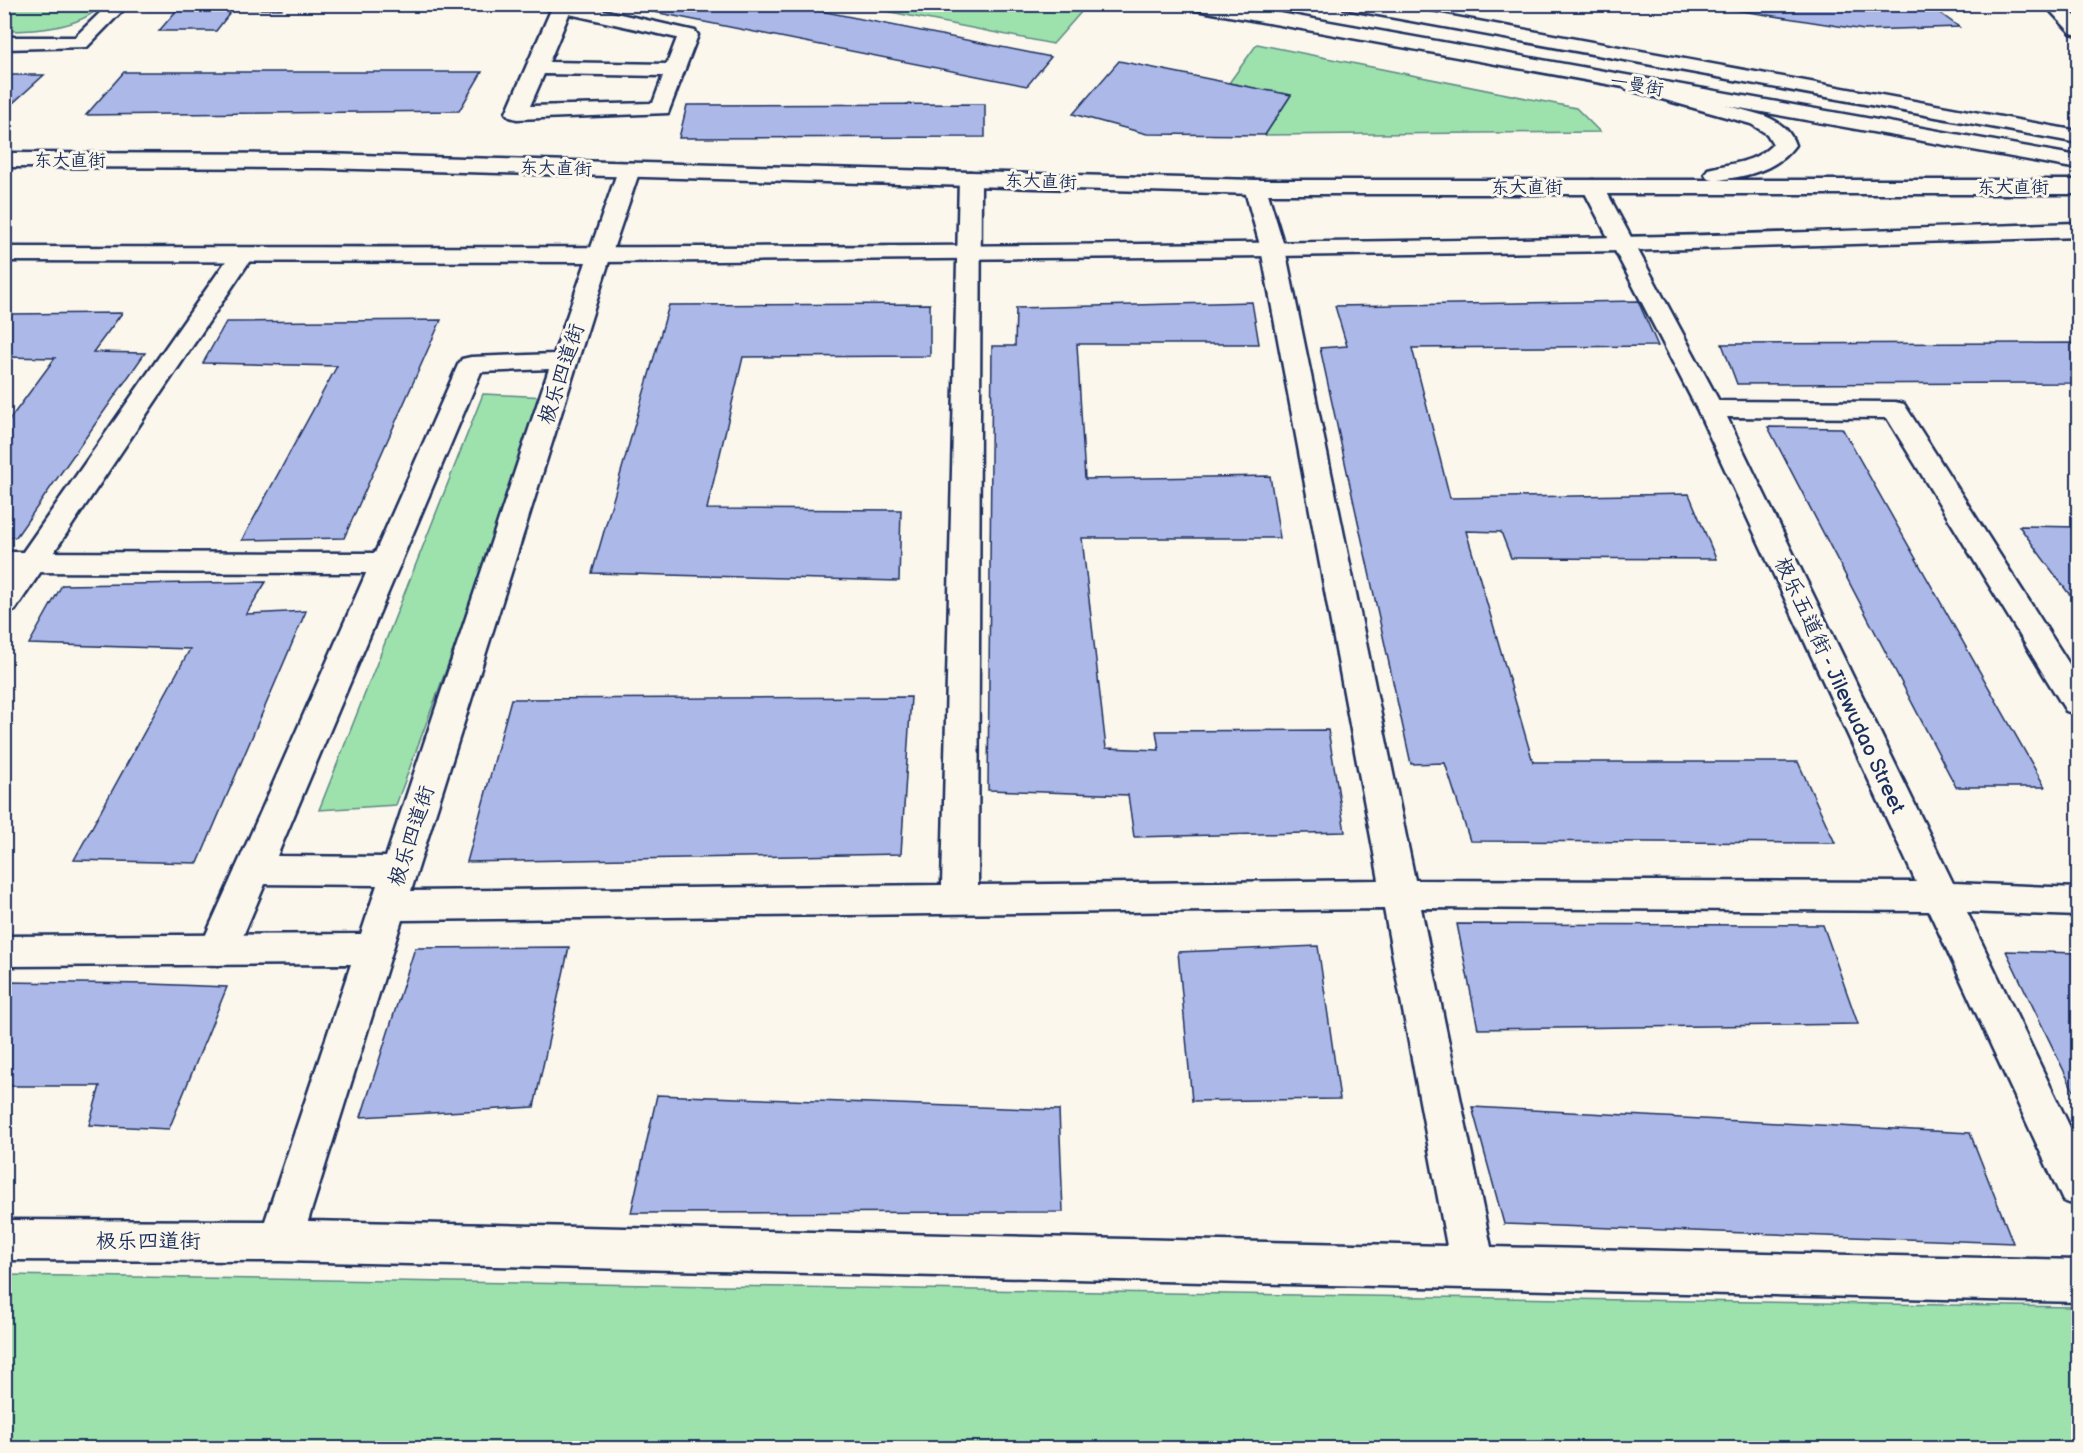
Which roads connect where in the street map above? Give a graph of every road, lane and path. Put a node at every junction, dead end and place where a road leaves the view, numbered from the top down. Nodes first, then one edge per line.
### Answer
1 (120, 4) edge
2 (1196, 4) edge
3 (1351, 4) edge
4 (2053, 4) edge
5 (556, 6) edge
6 (2079, 29) edge
7 (4, 43) edge
8 (536, 69) junction
9 (675, 70) junction
10 (1633, 85) junction
11 (1919, 108) junction
12 (2079, 121) edge
13 (2079, 137) edge
14 (4, 160) edge
15 (2079, 163) edge
16 (629, 170) junction
17 (970, 179) junction
18 (1255, 187) junction
19 (1593, 187) junction
20 (2079, 187) edge
21 (2079, 230) edge
22 (1623, 244) junction
23 (1273, 249) junction
24 (968, 251) junction
25 (4, 254) edge
26 (599, 255) junction
27 (241, 256) junction
28 (565, 361) junction
29 (1710, 408) junction
30 (18, 562) edge
31 (386, 563) junction
32 (4, 603) edge
33 (2079, 703) edge
34 (253, 870) junction
35 (400, 871) junction
36 (1399, 894) junction
37 (1941, 897) junction
38 (960, 899) junction
39 (2079, 902) edge
40 (388, 906) junction
41 (374, 949) junction
42 (218, 950) junction
43 (4, 951) edge
44 (2079, 1187) edge
45 (4, 1240) edge
46 (280, 1241) junction
47 (1473, 1268) junction
48 (2079, 1281) edge

1 - 7 street
2 - 10 street, 一曼街
3 - 11 street, 一曼街
4 - 6 street
5 - 8 street
5 - 9 street
8 - 9 street
8 - 9 street
10 - 15 street, 一曼街
10 - 19 street
11 - 12 street
11 - 13 street, 一曼街
14 - 16 street, 东大直街
16 - 17 street, 东大直街
16 - 26 street, 极乐四道街
17 - 18 street, 东大直街
17 - 24 street
18 - 19 street, 东大直街
18 - 23 street
19 - 20 street, 东大直街
19 - 22 street, 极乐五道街 - Jilewudao Street
21 - 22 street
22 - 23 street
22 - 29 street, 极乐五道街 - Jilewudao Street
23 - 24 street
23 - 36 street
24 - 26 street
24 - 38 street
25 - 27 street
26 - 27 street
26 - 28 street, 极乐四道街
27 - 30 street
28 - 31 street
28 - 35 street, 极乐四道街
29 - 33 street
29 - 37 street, 极乐五道街 - Jilewudao Street
30 - 31 street
30 - 32 street
31 - 34 street
34 - 35 street
34 - 42 street
35 - 40 street, 极乐四道街
36 - 37 street
36 - 38 street
36 - 47 street
37 - 39 street
37 - 44 street, 极乐五道街 - Jilewudao Street
38 - 40 street
40 - 41 street, 极乐四道街
41 - 42 street
41 - 46 street, 极乐四道街
42 - 43 street
45 - 46 street, 极乐四道街
46 - 47 street
47 - 48 street

